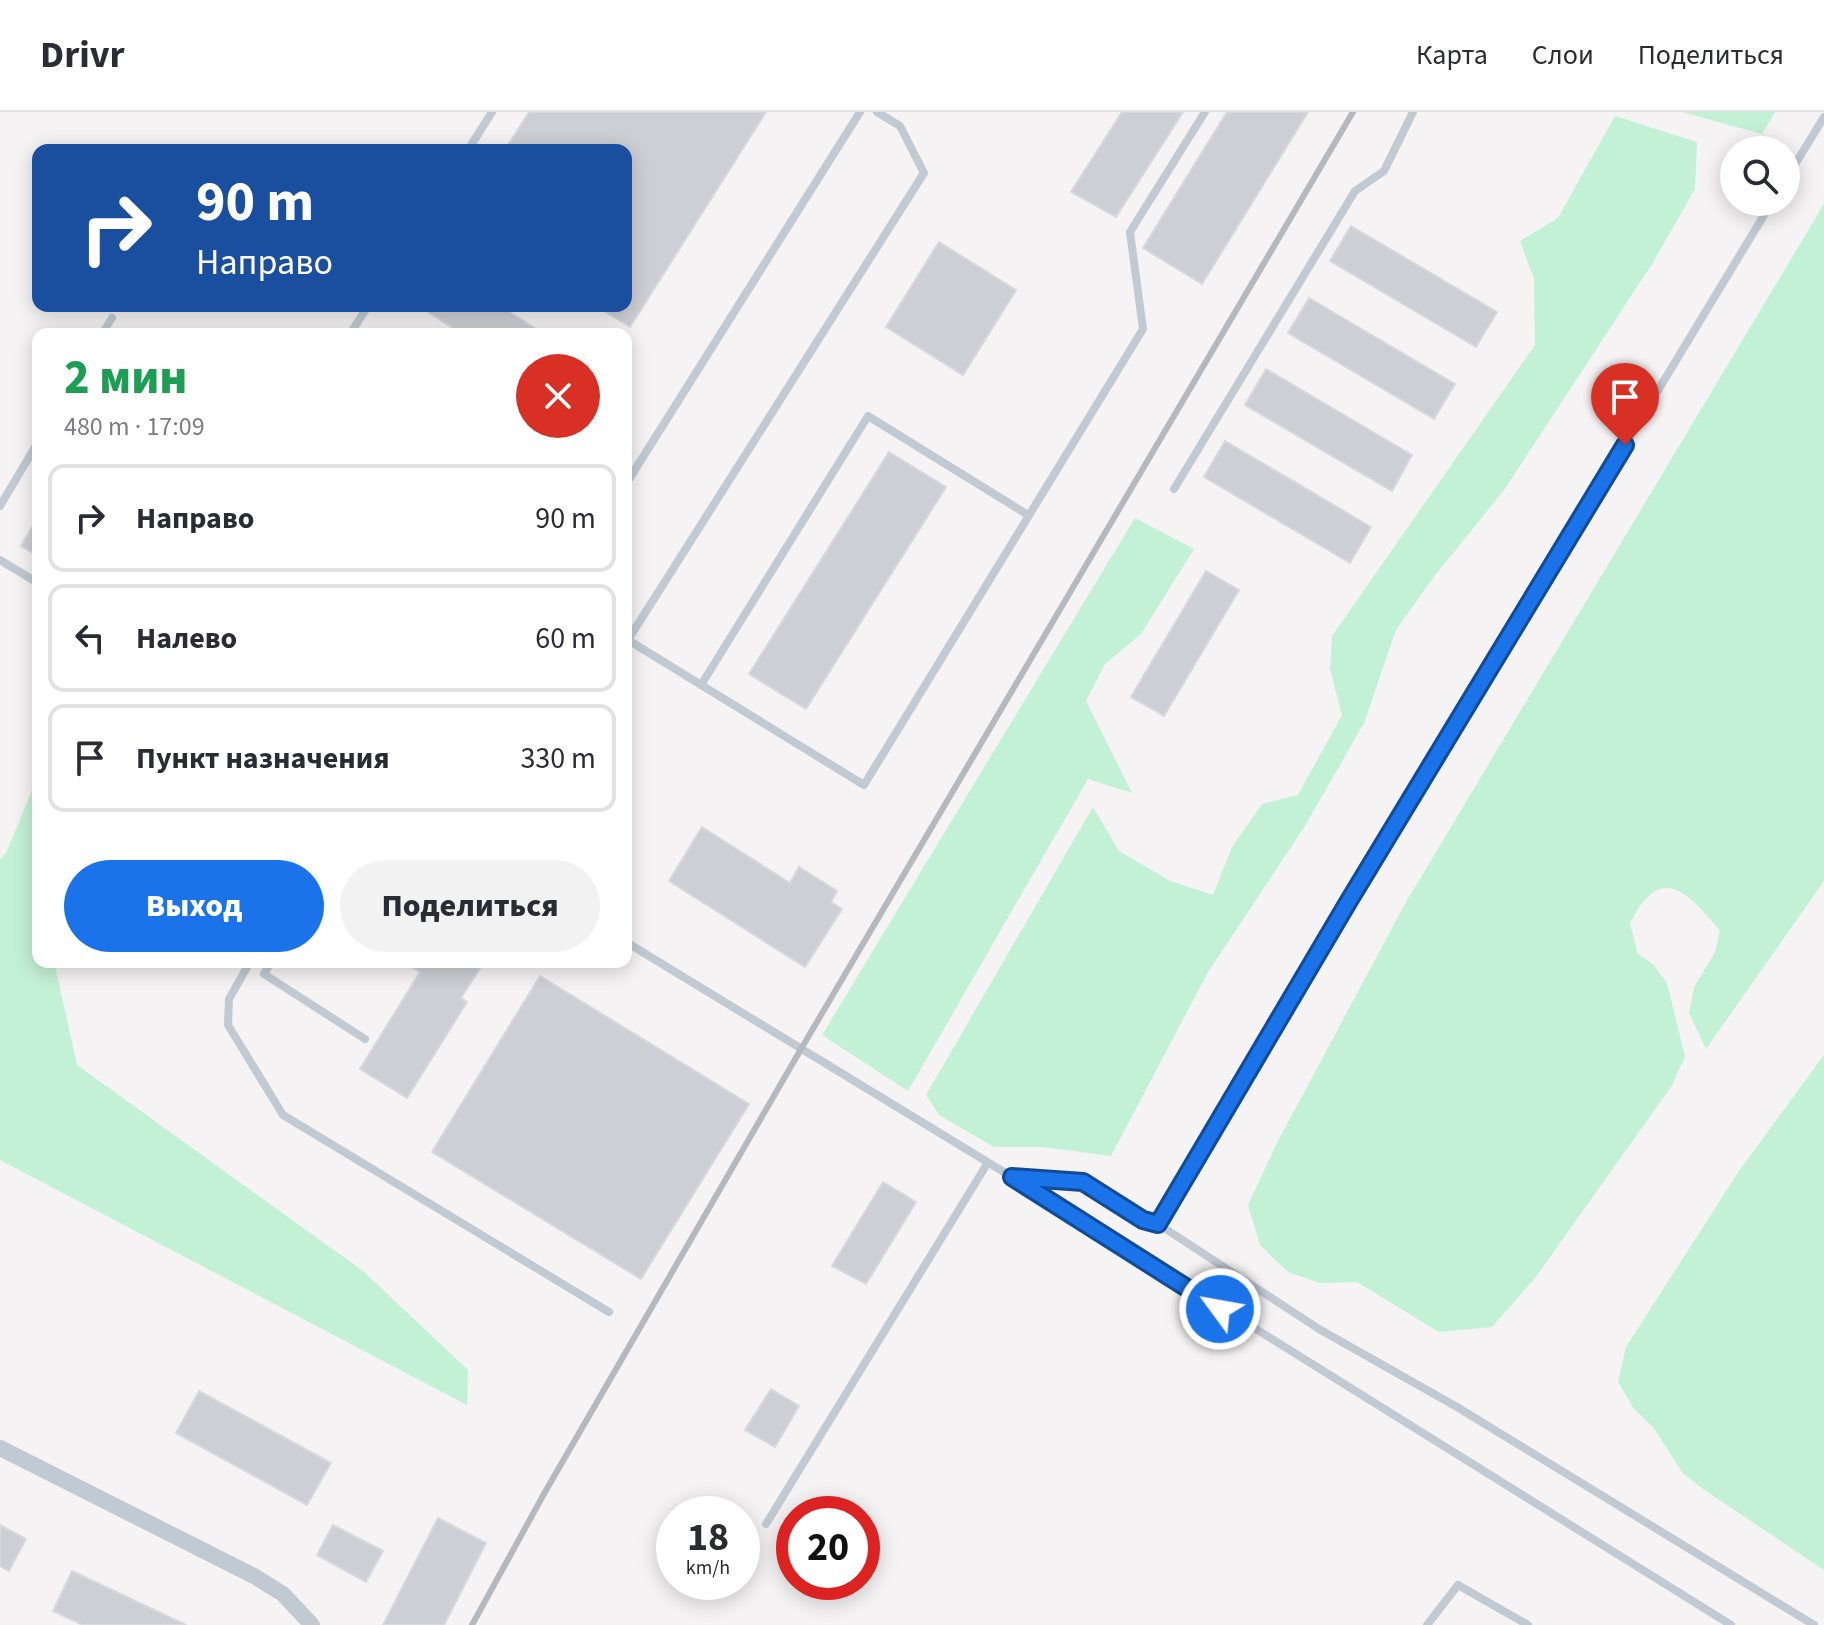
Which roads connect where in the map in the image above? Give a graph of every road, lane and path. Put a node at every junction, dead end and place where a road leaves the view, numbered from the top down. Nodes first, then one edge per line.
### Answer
1 (492, 112) edge
2 (860, 112) edge
3 (877, 112) edge
4 (1205, 112) edge
5 (1413, 112) edge
6 (1824, 117) edge
7 (472, 144) edge
8 (1800, 156) edge
9 (1764, 216) edge
10 (112, 318) dead end
11 (106, 328) edge
12 (32, 452) edge
13 (632, 474) edge
14 (1174, 489) dead end
15 (0, 506) edge
16 (1028, 515) junction
17 (0, 560) edge
18 (32, 579) edge
19 (632, 634) edge
20 (632, 645) edge
21 (701, 685) junction
22 (632, 946) edge
23 (247, 968) edge
24 (268, 968) edge
25 (365, 1039) dead end
26 (987, 1164) junction
27 (1012, 1177) junction
28 (1158, 1224) junction
29 (609, 1312) dead end
30 (0, 1448) edge
31 (766, 1524) dead end
32 (312, 1625) edge
33 (1427, 1625) edge
34 (1528, 1625) edge
35 (1731, 1625) edge
36 (1814, 1625) edge

1 - 7 lane
2 - 13 lane
3 - 19 lane
4 - 16 lane
5 - 14 lane
6 - 8 lane
9 - 28 lane
10 - 11 lane
12 - 15 lane
16 - 21 lane
16 - 21 lane
17 - 18 lane
20 - 21 lane
22 - 26 lane
23 - 29 lane
24 - 25 lane
26 - 27 lane
26 - 31 lane
27 - 28 lane
27 - 35 lane
28 - 36 lane
30 - 32 street
33 - 34 lane

